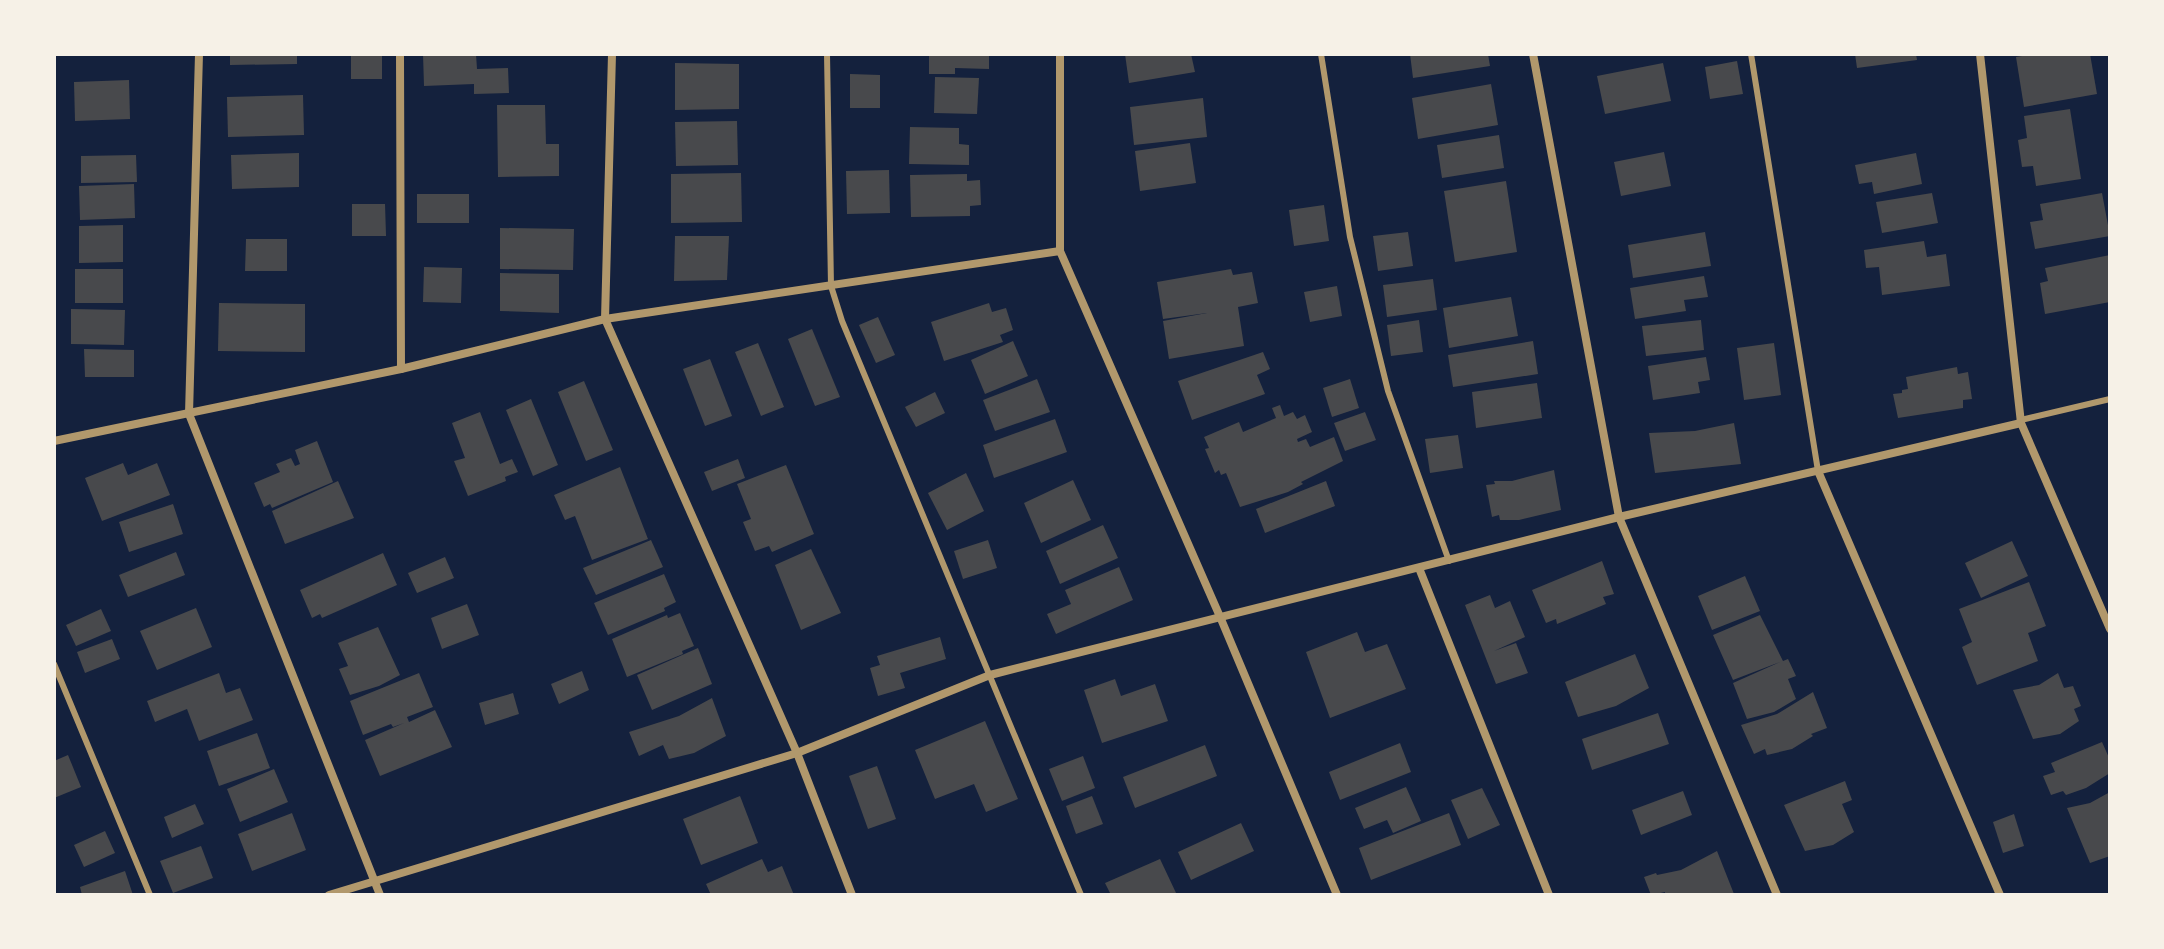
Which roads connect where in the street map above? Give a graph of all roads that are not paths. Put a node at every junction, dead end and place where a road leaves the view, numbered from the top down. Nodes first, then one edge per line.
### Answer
1 (199, 54) edge
2 (400, 54) edge
3 (612, 54) edge
4 (827, 54) edge
5 (1060, 54) edge
6 (1321, 54) edge
7 (1533, 54) edge
8 (1751, 54) edge
9 (1980, 54) edge
10 (1060, 251) junction
11 (831, 286) junction
12 (605, 319) junction
13 (401, 369) junction
14 (2110, 399) edge
15 (189, 414) junction
16 (2021, 422) junction
17 (54, 441) edge
18 (1818, 471) junction
19 (1619, 517) junction
20 (1449, 561) junction
21 (1419, 568) junction
22 (1221, 619) junction
23 (2110, 629) edge
24 (54, 664) edge
25 (990, 675) junction
26 (797, 753) junction
27 (374, 880) junction
28 (150, 895) edge
29 (329, 895) edge
30 (380, 895) edge
31 (852, 895) edge
32 (1081, 895) edge
33 (1337, 895) edge
34 (1549, 895) edge
35 (1777, 895) edge
36 (2000, 895) edge

1 - 15 street
2 - 13 street
3 - 12 street
4 - 11 lane
5 - 10 street
6 - 20 lane
7 - 19 street
8 - 18 lane
9 - 16 street
10 - 11 street
10 - 22 street
11 - 12 street
11 - 25 lane
12 - 13 street
12 - 26 street
13 - 15 street
14 - 16 lane
15 - 17 street
15 - 27 street
16 - 18 street
16 - 23 street
18 - 19 street
18 - 36 street
19 - 20 street
19 - 35 street
20 - 21 street
21 - 22 street
21 - 34 street
22 - 25 street
22 - 33 street
24 - 28 lane
25 - 26 street
25 - 32 lane
26 - 27 street
26 - 31 street
27 - 29 street
27 - 30 street

